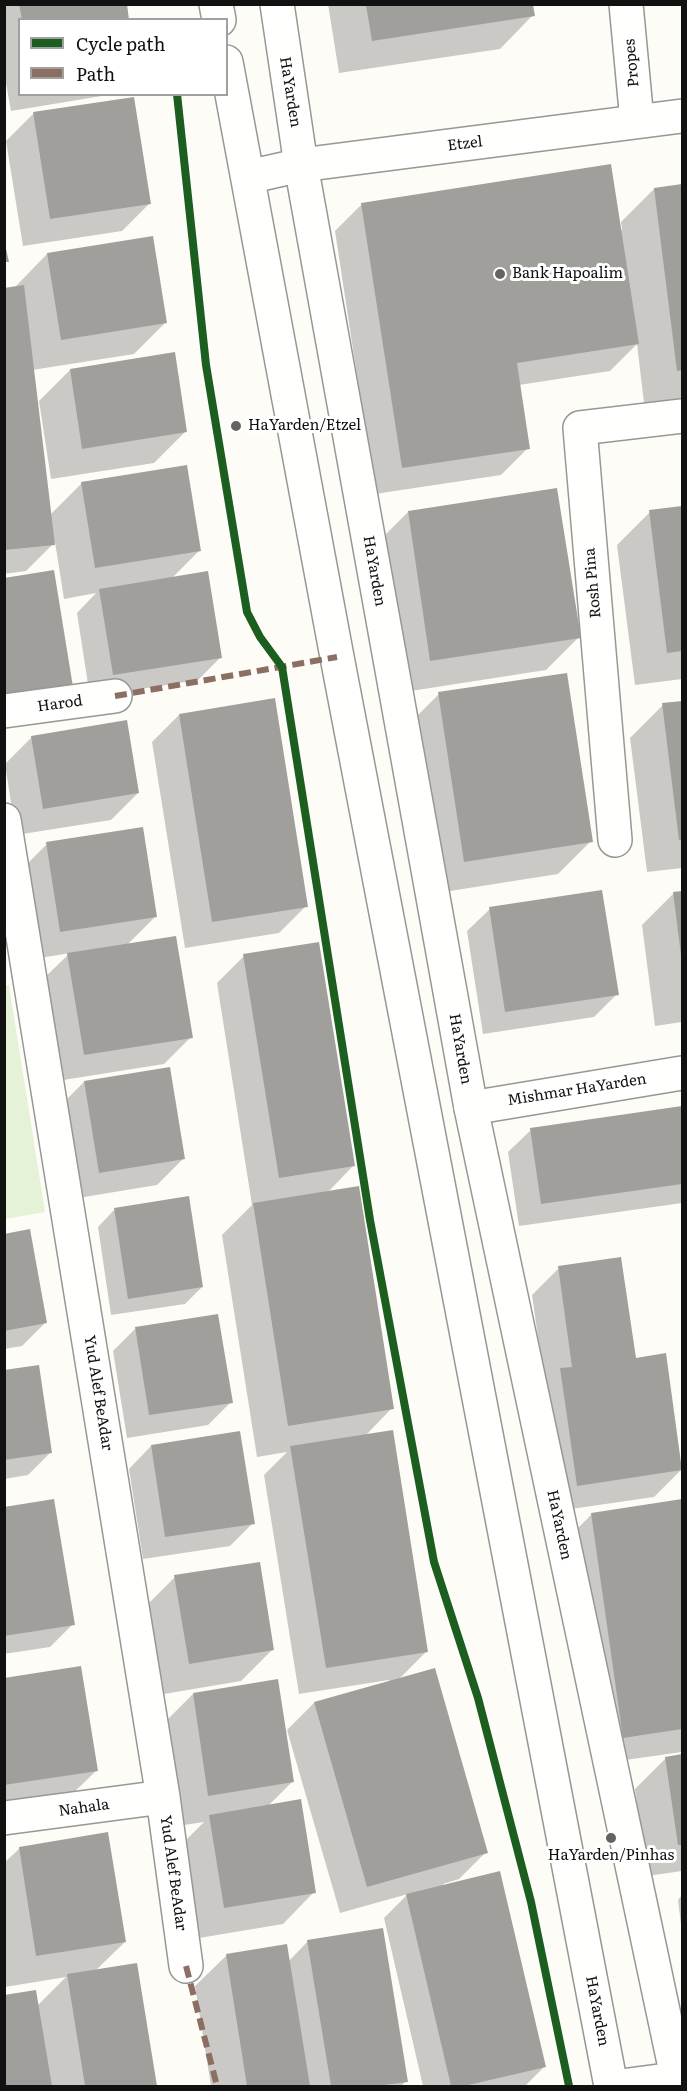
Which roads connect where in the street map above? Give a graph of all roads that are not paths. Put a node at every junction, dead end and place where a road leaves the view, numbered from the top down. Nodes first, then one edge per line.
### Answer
1 (277, 4) edge
2 (626, 4) edge
3 (228, 72) edge
4 (682, 116) edge
5 (637, 121) junction
6 (301, 165) junction
7 (248, 177) junction
8 (682, 416) edge
9 (115, 696) dead end
10 (4, 711) edge
11 (4, 820) edge
12 (615, 840) dead end
13 (682, 1073) edge
14 (471, 1108) junction
15 (163, 1797) junction
16 (4, 1818) edge
17 (186, 1966) dead end
18 (679, 2081) edge
19 (611, 2086) edge
20 (621, 2086) edge

1 - 6 street, HaYarden
2 - 5 street, Propes
3 - 7 street, HaYarden
4 - 5 street, Etzel
5 - 6 street, Etzel
6 - 7 street, Etzel
6 - 14 street, HaYarden
7 - 19 street, HaYarden
8 - 12 street, Rosh Pina
9 - 10 street, Harod
11 - 15 street, Yud Alef BeAdar
13 - 14 street, Mishmar HaYarden
14 - 18 street, HaYarden
15 - 16 street, Nahala
15 - 17 street, Yud Alef BeAdar
18 - 20 street

